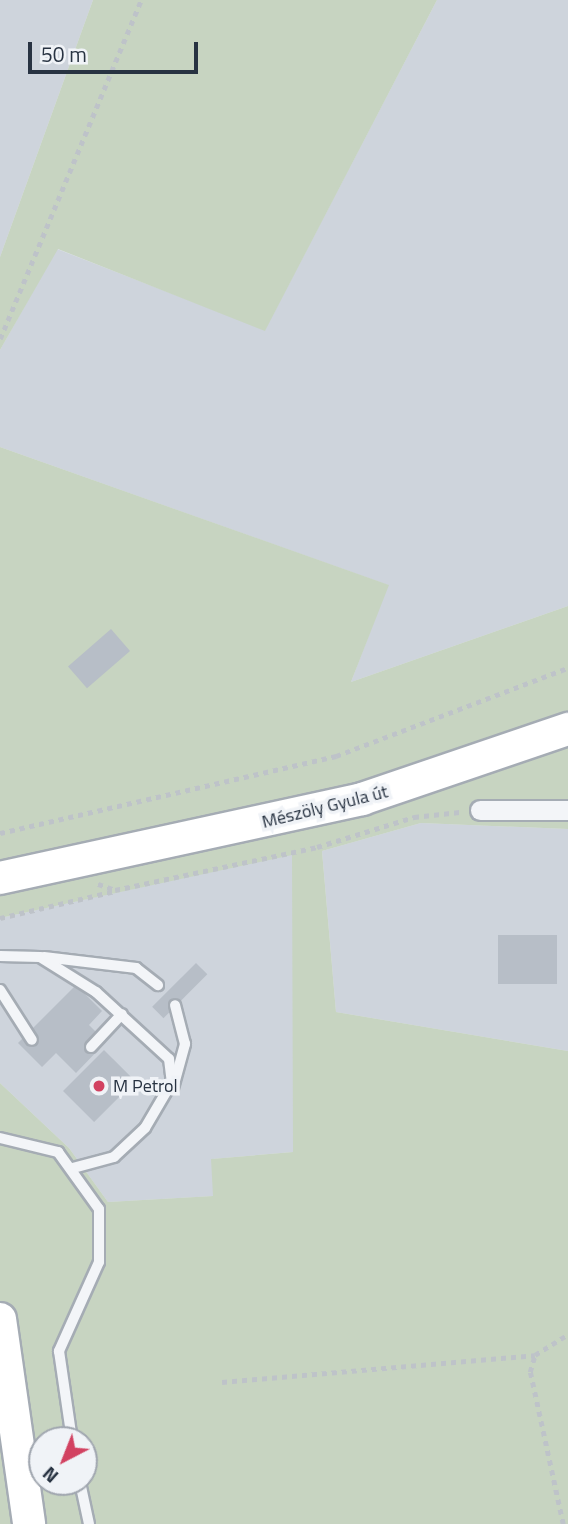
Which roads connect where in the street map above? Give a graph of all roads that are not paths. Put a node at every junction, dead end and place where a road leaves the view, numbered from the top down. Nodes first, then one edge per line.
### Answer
1 (568, 729) edge
2 (480, 810) road end
3 (568, 810) edge
4 (84, 873) junction
5 (0, 878) edge
6 (0, 894) edge
7 (0, 956) edge
8 (40, 957) junction
9 (158, 985) dead end
10 (0, 989) edge
11 (175, 1005) dead end
12 (122, 1014) junction
13 (32, 1040) dead end
14 (91, 1047) dead end
15 (160, 1109) junction
16 (0, 1138) edge
17 (73, 1168) junction
18 (0, 1320) edge
19 (70, 1426) edge
20 (83, 1496) edge
21 (29, 1524) edge
22 (89, 1524) edge

1 - 4 main road, Mészöly Gyula út
2 - 3 street
4 - 5 main road, Mészöly Gyula út
4 - 6 main road, Mészöly Gyula út
7 - 8 lane
8 - 9 lane
8 - 12 lane
10 - 13 lane
11 - 15 lane
12 - 14 lane
12 - 15 lane
15 - 17 lane
16 - 17 lane
17 - 19 lane
18 - 21 main road
20 - 22 lane

